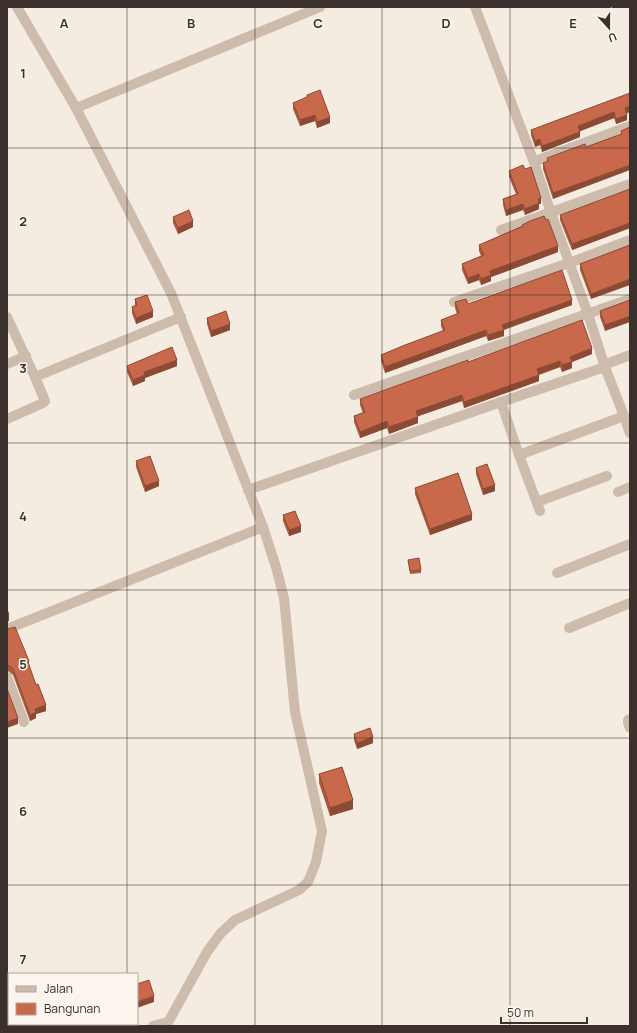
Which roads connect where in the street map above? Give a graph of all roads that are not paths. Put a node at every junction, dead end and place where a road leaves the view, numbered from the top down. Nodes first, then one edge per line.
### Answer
1 (17, 7) edge
2 (320, 7) edge
3 (475, 7) edge
4 (76, 108) junction
5 (630, 126) edge
6 (535, 166) junction
7 (630, 184) edge
8 (551, 213) junction
9 (501, 230) dead end
10 (630, 240) edge
11 (569, 263) junction
12 (630, 299) edge
13 (454, 302) edge
14 (588, 314) junction
15 (7, 317) edge
16 (180, 317) junction
17 (630, 355) edge
18 (26, 356) junction
19 (7, 364) edge
20 (604, 366) junction
21 (35, 377) junction
22 (354, 395) dead end
23 (502, 402) junction
24 (625, 413) edge
25 (7, 419) edge
26 (630, 433) edge
27 (519, 455) junction
28 (607, 476) dead end
29 (630, 487) edge
30 (248, 490) junction
31 (618, 492) dead end
32 (263, 527) junction
33 (630, 544) edge
34 (557, 573) dead end
35 (630, 603) edge
36 (569, 628) dead end
37 (7, 629) edge
38 (8, 684) edge
39 (630, 719) edge
40 (24, 722) dead end
41 (630, 728) edge
42 (167, 1024) edge
43 (153, 1026) edge

1 - 4 street
2 - 4 street
3 - 6 street
4 - 16 street
5 - 6 street
6 - 8 street
7 - 8 street
8 - 9 street
8 - 11 street
10 - 11 street
11 - 13 street
11 - 14 street
12 - 14 street
14 - 20 street
14 - 22 street
15 - 18 street
16 - 21 street
16 - 30 street
17 - 20 street
18 - 19 street
18 - 21 street
20 - 23 street
20 - 24 street
21 - 25 street
23 - 27 street
23 - 30 street
24 - 26 street
24 - 27 street
27 - 28 street
29 - 31 street
30 - 32 street
32 - 37 street
32 - 42 street
33 - 34 street
35 - 36 street
38 - 40 street
39 - 41 street
42 - 43 street

